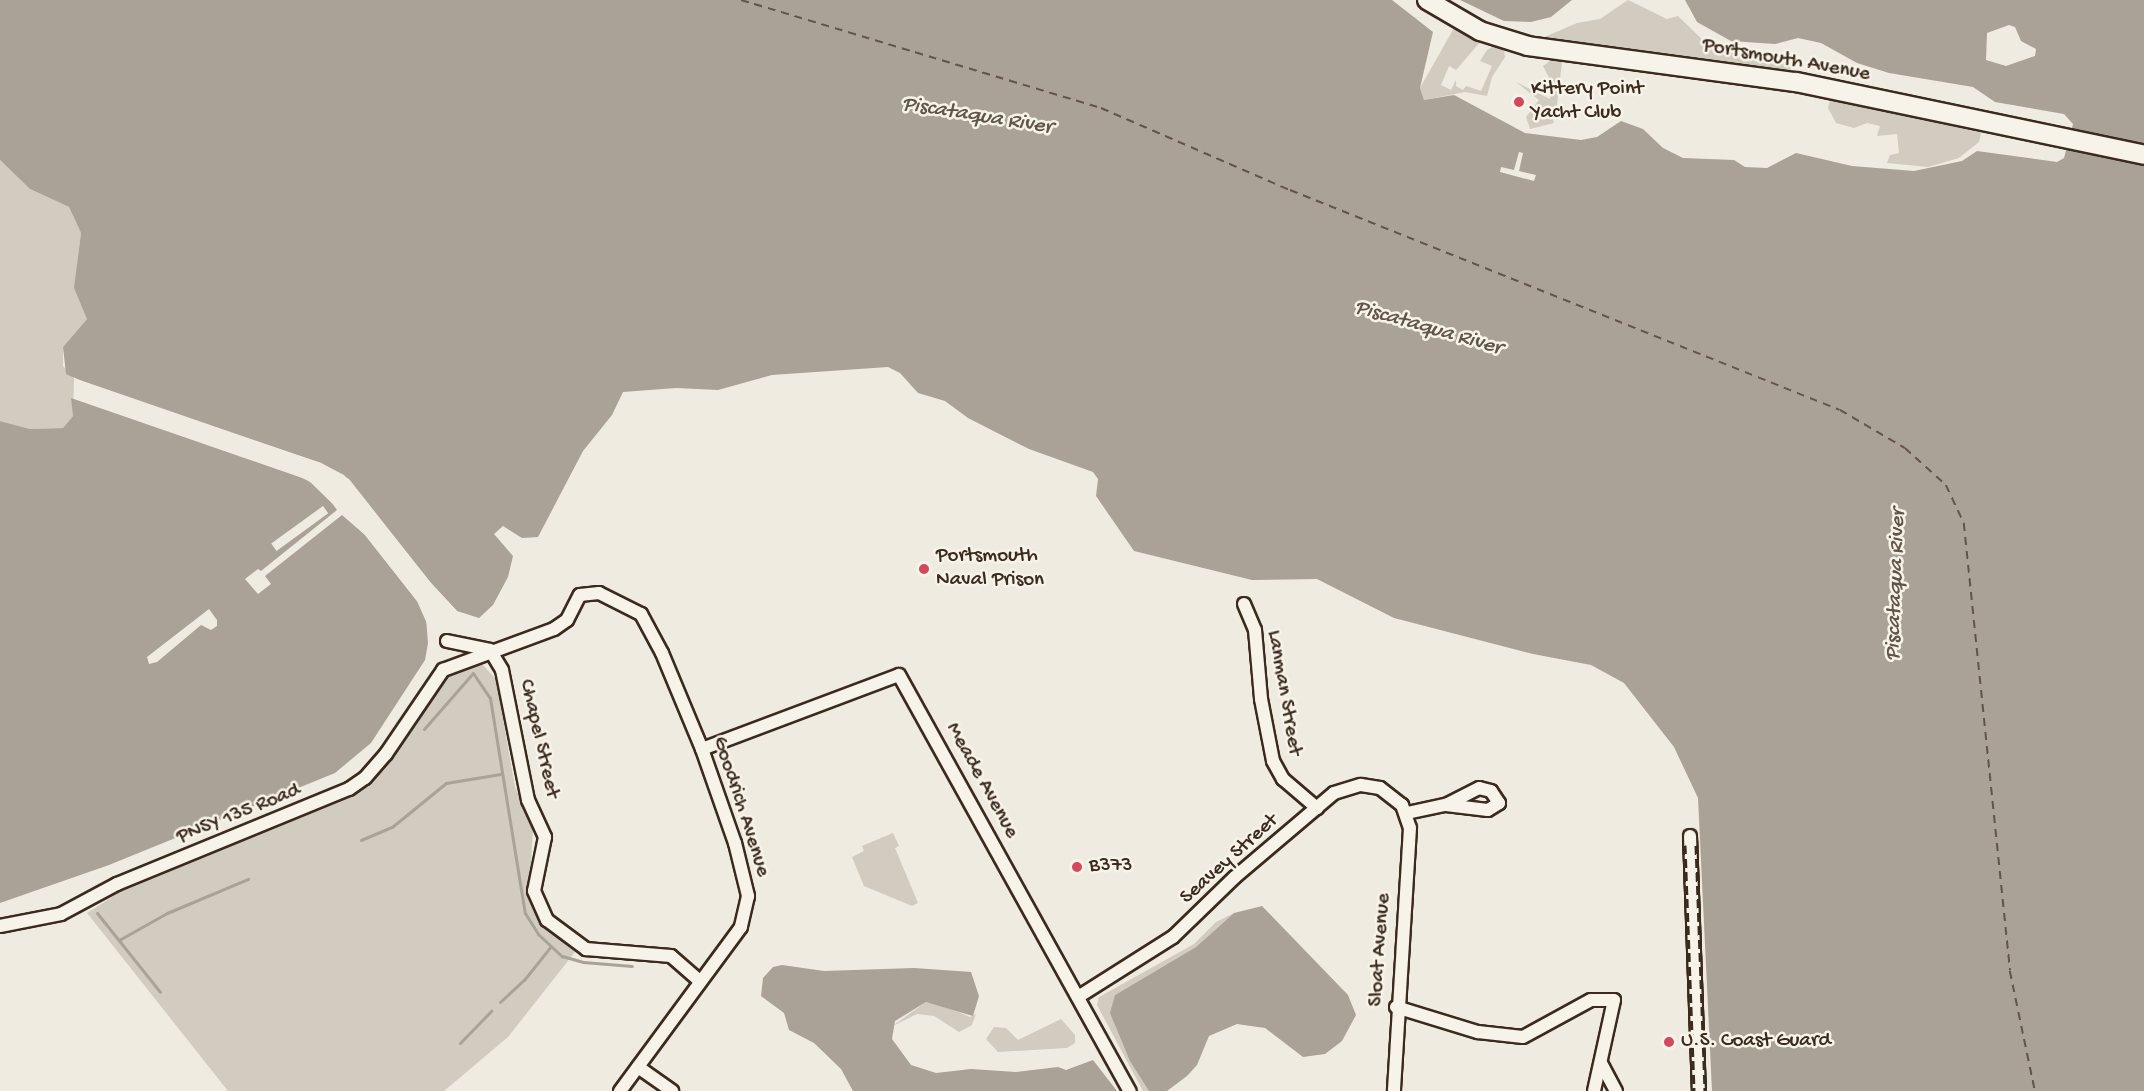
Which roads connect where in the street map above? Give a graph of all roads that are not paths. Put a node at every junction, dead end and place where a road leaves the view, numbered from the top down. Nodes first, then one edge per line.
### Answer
1 (1426, 0) edge
2 (2144, 155) edge
3 (1244, 604) dead end
4 (447, 641) dead end
5 (490, 650) junction
6 (702, 749) junction
7 (1446, 805) dead end
8 (1317, 808) junction
9 (1407, 813) junction
10 (1690, 836) dead end
11 (0, 926) edge
12 (700, 981) junction
13 (1078, 997) junction
14 (1396, 1007) junction
15 (1601, 1063) junction
16 (638, 1067) junction
17 (620, 1091) edge
18 (672, 1091) edge
19 (1130, 1091) edge
20 (1394, 1091) edge
21 (1594, 1091) edge
22 (1616, 1091) edge
23 (1699, 1091) edge

1 - 2 main road, Portsmouth Avenue
3 - 8 street, Lanman Street
4 - 5 street
5 - 6 street, Goodrich Avenue
5 - 11 street, PNSY 135 Road
5 - 12 street, Chapel Street
6 - 12 street, Goodrich Avenue
6 - 13 street, Meade Avenue
7 - 9 street
8 - 9 street, Seavey Street
8 - 13 street, Seavey Street
9 - 14 street, Sloat Avenue
10 - 23 street
12 - 16 street, Goodrich Avenue
13 - 19 street, Meade Avenue
14 - 15 street
14 - 20 street, Sloat Avenue
15 - 21 street
15 - 22 street
16 - 17 street, Goodrich Avenue
16 - 18 street

